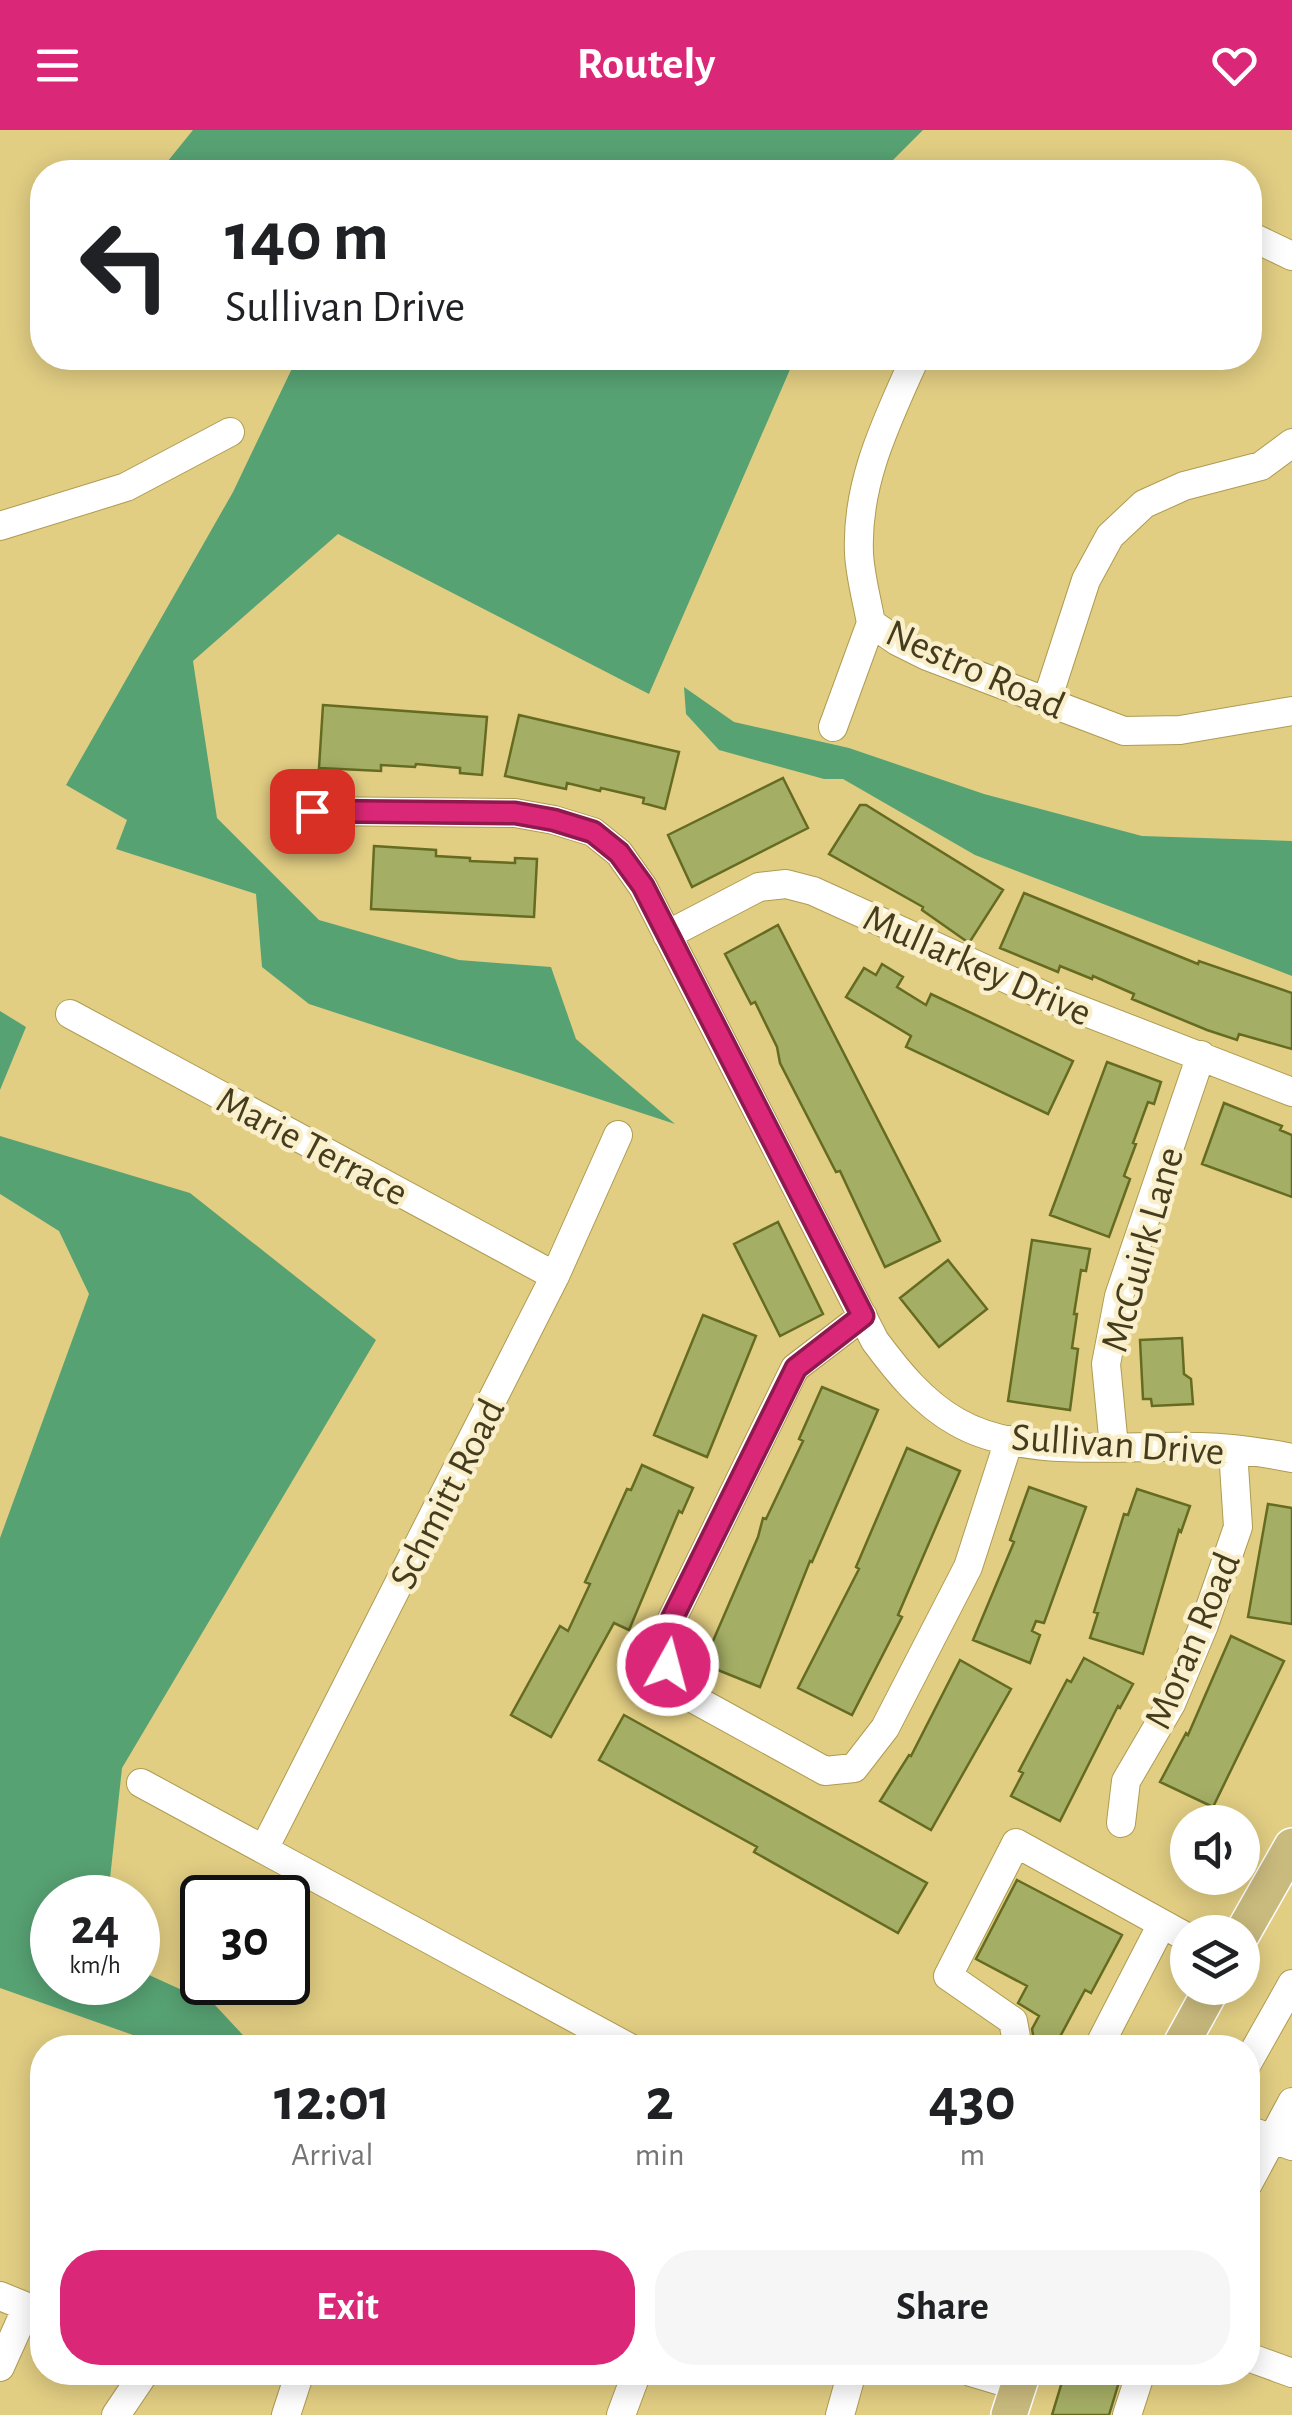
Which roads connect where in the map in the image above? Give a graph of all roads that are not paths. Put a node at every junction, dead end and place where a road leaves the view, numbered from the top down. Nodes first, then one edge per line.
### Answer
1 (1262, 242) edge
2 (1292, 256) edge
3 (909, 370) edge
4 (230, 432) dead end
5 (1292, 443) edge
6 (0, 526) edge
7 (871, 623) junction
8 (1047, 700) junction
9 (1292, 710) edge
10 (833, 727) dead end
11 (312, 811) dead end
12 (667, 934) junction
13 (70, 1014) dead end
14 (1202, 1055) junction
15 (1292, 1092) edge
16 (618, 1134) dead end
17 (555, 1276) junction
18 (863, 1316) junction
19 (1009, 1440) junction
20 (1114, 1447) junction
21 (1233, 1450) junction
22 (1292, 1458) edge
23 (141, 1782) dead end
24 (1121, 1823) dead end
25 (1292, 1846) edge
26 (265, 1848) junction
27 (1253, 1915) edge
28 (1162, 1924) junction
29 (1170, 1928) edge
30 (1288, 1998) edge
31 (1203, 2005) edge
32 (606, 2035) edge
33 (1016, 2035) edge
34 (1105, 2035) edge
35 (1186, 2035) edge
36 (1260, 2043) edge
37 (1292, 2102) edge
38 (1271, 2138) edge
39 (0, 2296) edge
40 (1260, 2361) edge
41 (0, 2367) edge
42 (1292, 2373) edge
43 (136, 2385) edge
44 (296, 2385) edge
45 (632, 2385) edge
46 (848, 2385) edge
47 (1137, 2385) edge
48 (116, 2415) edge
49 (286, 2415) edge
50 (621, 2415) edge
51 (840, 2415) edge
52 (1128, 2415) edge

1 - 2 street
3 - 7 street, Nestro Road
4 - 6 street
5 - 8 street
7 - 8 street, Nestro Road
7 - 10 street
8 - 9 street, Nestro Road
11 - 12 street
12 - 14 street, Mullarkey Drive
12 - 18 street, Sullivan Drive
13 - 17 street, Marie Terrace
14 - 15 street, Mullarkey Drive
14 - 20 street, McGuirk Lane
16 - 17 street, Schmitt Road
17 - 26 street, Schmitt Road
18 - 19 street, Sullivan Drive
18 - 19 street
19 - 20 street, Sullivan Drive
20 - 21 street, Sullivan Drive
21 - 22 street, Sullivan Drive
21 - 24 street, Moran Road
23 - 26 street
25 - 27 main road
26 - 32 street
28 - 29 street
28 - 33 street
28 - 34 street
30 - 36 street
31 - 35 main road
37 - 38 street
39 - 41 street
40 - 42 street
43 - 48 street
44 - 49 street
45 - 50 street
46 - 51 street
47 - 52 street

